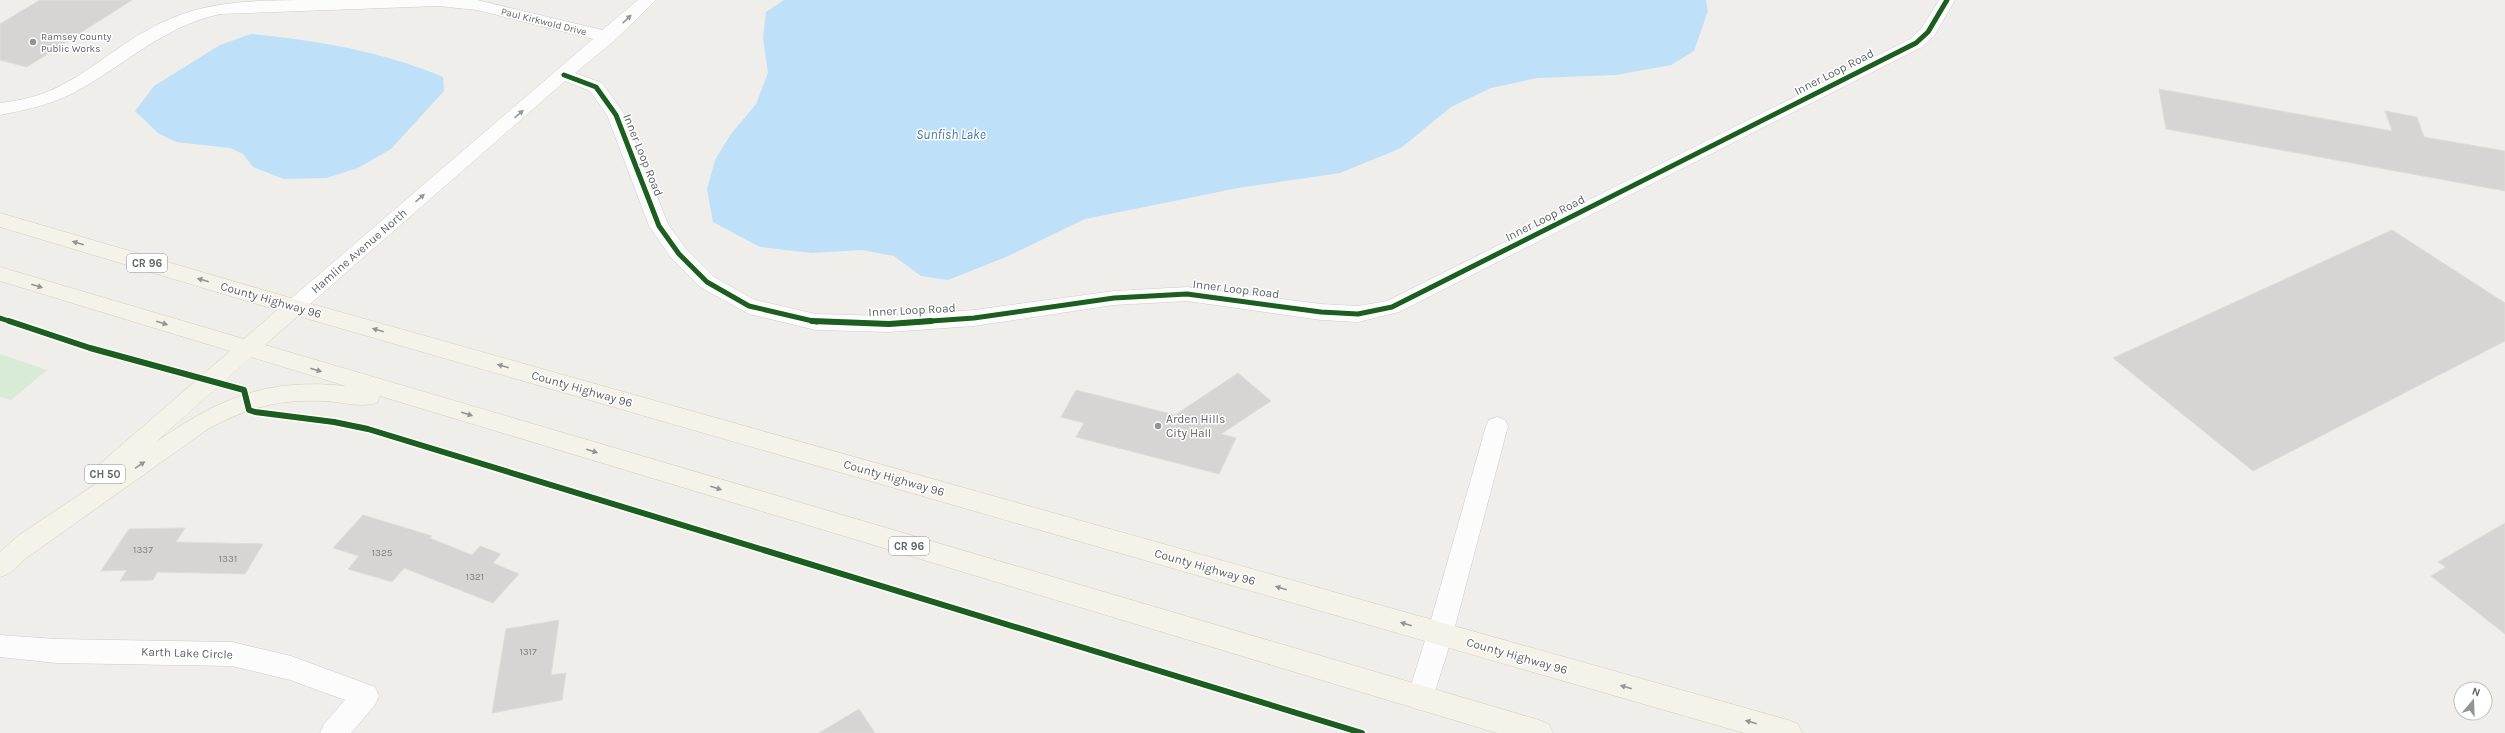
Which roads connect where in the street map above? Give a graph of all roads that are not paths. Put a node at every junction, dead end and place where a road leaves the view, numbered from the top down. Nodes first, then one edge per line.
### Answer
1 (648, 0) edge
2 (1947, 0) edge
3 (318, 2) edge
4 (608, 37) junction
5 (564, 75) junction
6 (0, 109) edge
7 (0, 220) edge
8 (0, 274) edge
9 (294, 307) junction
10 (246, 349) junction
11 (445, 408) junction
12 (1497, 426) dead end
13 (8, 560) edge
14 (1440, 634) junction
15 (0, 646) edge
16 (1420, 698) junction
17 (334, 733) edge
18 (1539, 733) edge
19 (1788, 733) edge

4 -> 1 street, Hamline Avenue North
2 - 5 street, Inner Loop Road
3 - 4 street, Paul Kirkwold Drive
3 - 6 street, Paul Kirkwold Drive
4 - 5 street, Hamline Avenue North
9 -> 5 street, Hamline Avenue North
9 -> 7 main road, County Highway 96 / CR 96
8 -> 10 main road, CR 96
9 - 10 main road, Hamline Avenue North / CH 50
14 -> 9 main road, County Highway 96 / CR 96
10 -> 11 main road, CR 96
10 - 13 main road, Hamline Avenue North / CH 50
13 -> 11 main road
11 -> 16 main road, CR 96
12 - 14 street
14 - 16 street
19 -> 14 main road, County Highway 96 / CR 96
15 - 17 street, Karth Lake Circle
16 - 18 main road, CR 96

